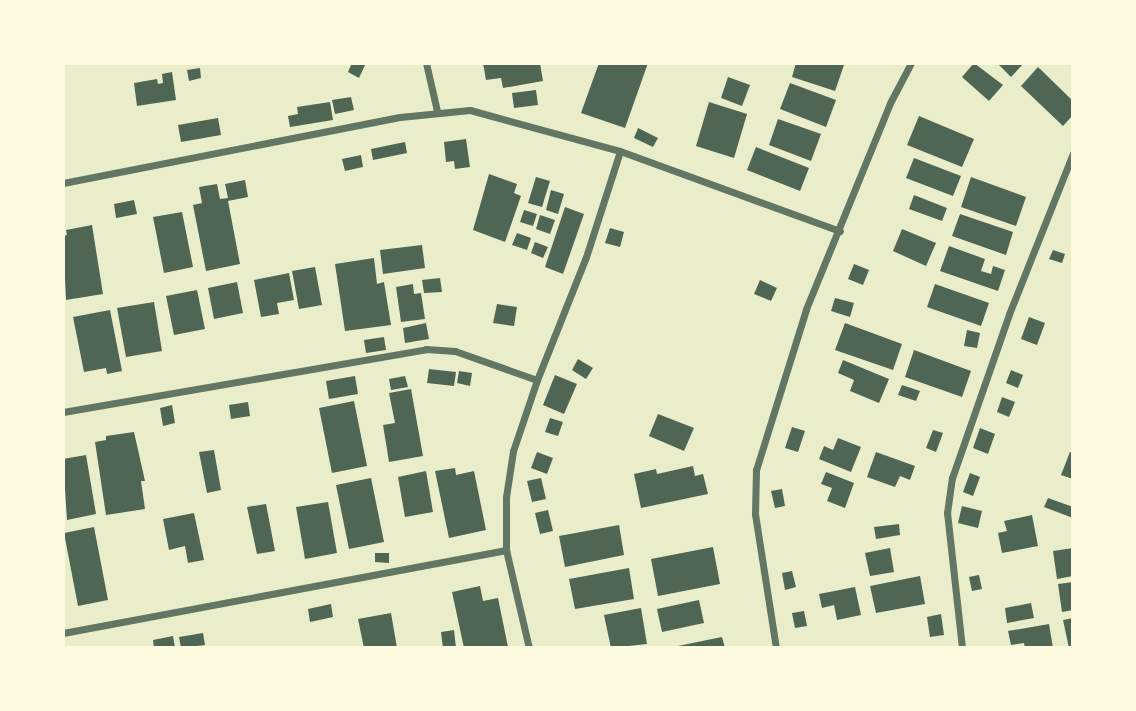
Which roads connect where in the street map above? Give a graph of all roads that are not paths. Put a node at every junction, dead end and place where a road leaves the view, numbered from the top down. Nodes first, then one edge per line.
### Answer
1 (426, 63) edge
2 (911, 63) edge
3 (437, 111) junction
4 (620, 151) junction
5 (1073, 153) edge
6 (63, 183) edge
7 (840, 231) junction
8 (537, 380) junction
9 (63, 412) edge
10 (506, 550) junction
11 (63, 633) edge
12 (529, 648) edge
13 (776, 648) edge
14 (962, 648) edge

1 - 3 street
2 - 7 street
3 - 4 street
3 - 6 street
4 - 7 street
4 - 8 street
5 - 14 street
7 - 13 street
8 - 9 street
8 - 10 street
10 - 11 street
10 - 12 street

